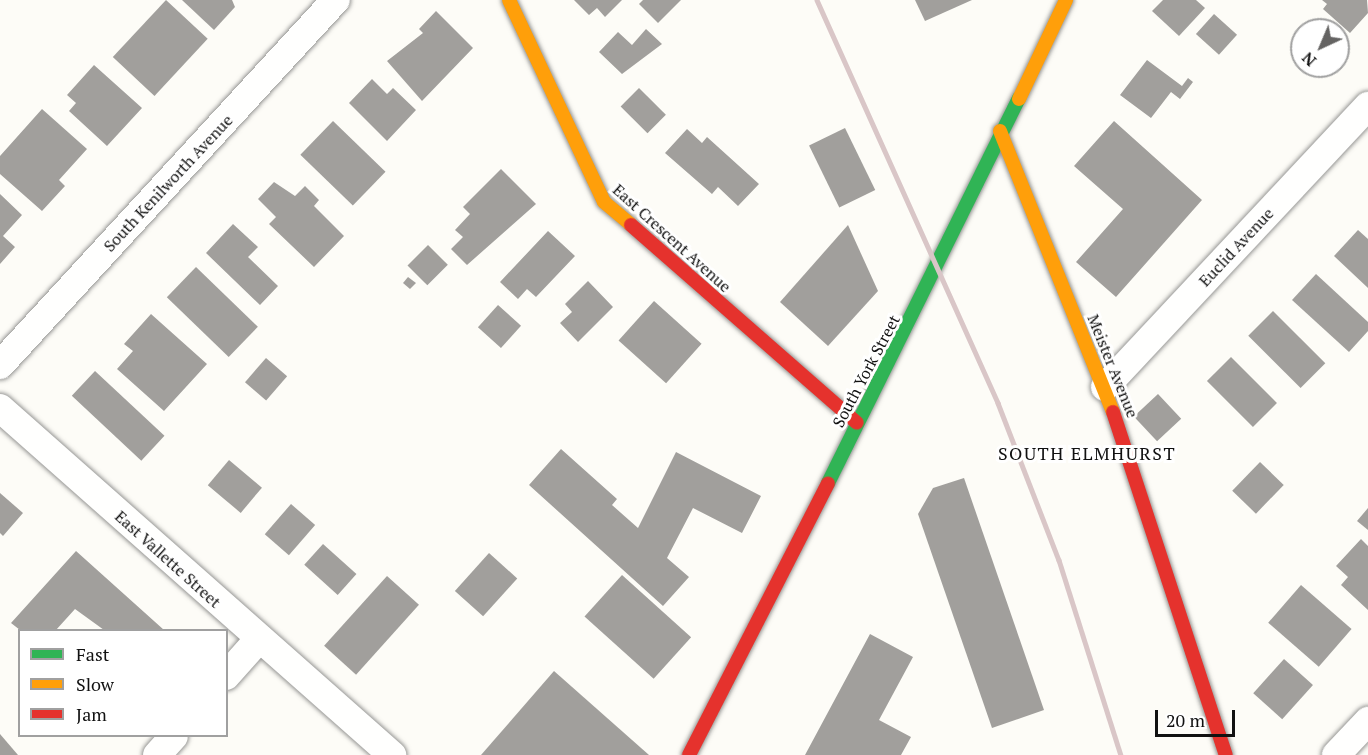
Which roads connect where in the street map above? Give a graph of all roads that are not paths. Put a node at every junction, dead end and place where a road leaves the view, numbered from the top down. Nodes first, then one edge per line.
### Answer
1 (336, 0) edge
2 (509, 0) edge
3 (1066, 0) edge
4 (1368, 106) edge
5 (1000, 131) junction
6 (0, 365) edge
7 (1105, 387) junction
8 (0, 408) edge
9 (857, 423) junction
10 (258, 640) junction
11 (228, 674) edge
12 (1368, 721) edge
13 (172, 737) edge
14 (157, 755) edge
15 (392, 755) edge
16 (689, 755) edge
17 (1226, 755) edge
18 (1336, 755) edge

1 - 6 street, South Kenilworth Avenue
2 - 9 street, East Crescent Avenue
3 - 5 street, South York Street
4 - 7 street, Euclid Avenue
5 - 7 street, Meister Avenue
5 - 9 street, South York Street
7 - 17 street, Meister Avenue
8 - 10 street, East Vallette Street
9 - 16 street, South York Street
10 - 11 street
10 - 15 street, East Vallette Street
12 - 18 street
13 - 14 street

